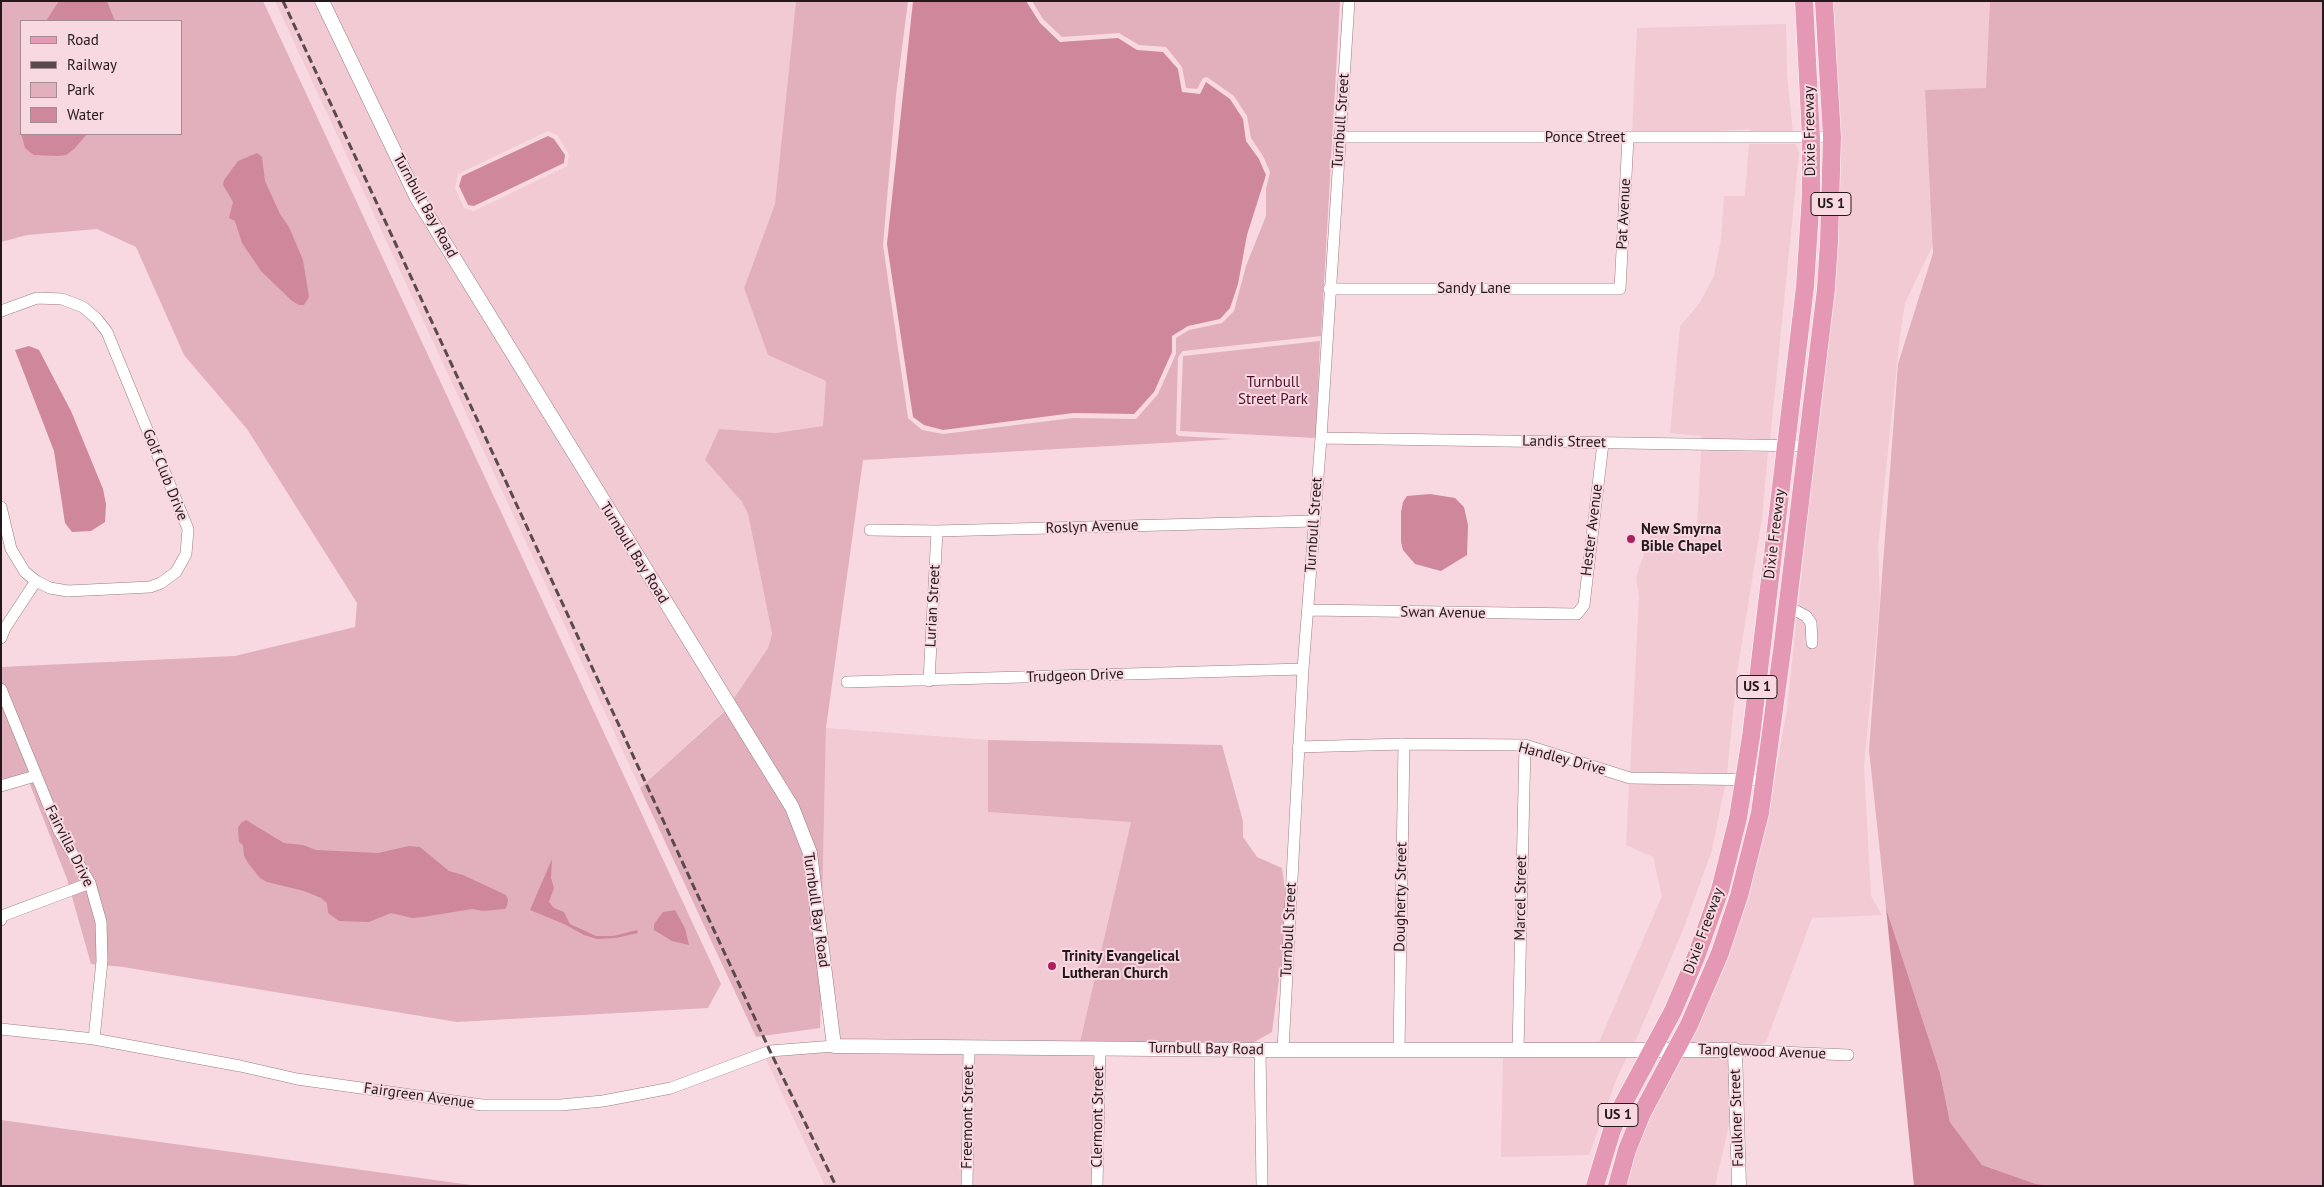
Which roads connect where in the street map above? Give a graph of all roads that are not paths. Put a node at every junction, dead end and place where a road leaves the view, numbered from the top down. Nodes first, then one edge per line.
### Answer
1 (322, 1) edge
2 (1349, 1) edge
3 (1804, 1) edge
4 (1824, 1) edge
5 (1339, 137) junction
6 (1628, 138) junction
7 (1811, 138) junction
8 (1832, 138) junction
9 (1329, 289) junction
10 (1620, 289) joint
11 (1, 311) edge
12 (1321, 438) junction
13 (1603, 443) junction
14 (1786, 446) junction
15 (1806, 446) junction
16 (1, 507) edge
17 (1314, 521) junction
18 (870, 530) dead end
19 (937, 532) junction
20 (36, 580) junction
21 (1787, 606) junction
22 (1309, 610) junction
23 (1576, 614) joint
24 (1, 638) edge
25 (1812, 643) dead end
26 (1303, 669) junction
27 (930, 681) junction
28 (846, 682) dead end
29 (1, 689) edge
30 (1404, 744) junction
31 (1525, 745) junction
32 (1298, 747) junction
33 (35, 776) junction
34 (1745, 780) junction
35 (1765, 780) junction
36 (1, 786) edge
37 (90, 884) junction
38 (1, 920) edge
39 (1, 1029) edge
40 (94, 1039) junction
41 (834, 1046) junction
42 (1100, 1048) junction
43 (969, 1049) junction
44 (1652, 1049) junction
45 (1676, 1049) junction
46 (1260, 1050) junction
47 (1283, 1050) junction
48 (1399, 1050) junction
49 (1518, 1050) junction
50 (1735, 1050) junction
51 (1848, 1055) dead end
52 (967, 1186) edge
53 (1097, 1186) edge
54 (1262, 1186) edge
55 (1596, 1186) edge
56 (1617, 1186) edge
57 (1739, 1186) edge

1 - 41 street, Turnbull Bay Road
2 - 5 street, Turnbull Street
3 - 7 main road, Dixie Freeway / US 1
4 - 8 main road, Dixie Freeway / US 1
5 - 6 street, Ponce Street
5 - 9 street, Turnbull Street
6 - 7 street, Ponce Street
6 - 10 street, Pat Avenue
7 - 8 street, Ponce Street
7 - 14 main road, Dixie Freeway / US 1
8 - 15 main road, Dixie Freeway / US 1
9 - 10 street, Sandy Lane
9 - 12 street, Turnbull Street
11 - 20 street, Golf Club Drive
12 - 13 street, Landis Street
12 - 17 street, Turnbull Street
13 - 14 street, Landis Street
13 - 23 street, Hester Avenue
14 - 15 street, Landis Street
14 - 34 main road, Dixie Freeway / US 1
15 - 21 main road, Dixie Freeway / US 1
16 - 20 street, Golf Club Drive
17 - 19 street, Roslyn Avenue
17 - 22 street, Turnbull Street
18 - 19 street, Roslyn Avenue
19 - 27 street, Lurian Street
20 - 24 street
21 - 25 street
21 - 35 main road, Dixie Freeway / US 1
22 - 23 street, Swan Avenue
22 - 26 street, Turnbull Street
26 - 27 street, Trudgeon Drive
26 - 32 street, Turnbull Street
27 - 28 street, Trudgeon Drive
29 - 33 street, Fairvilla Drive
30 - 31 street, Handley Drive
30 - 32 street, Handley Drive
30 - 48 street, Dougherty Street
31 - 34 street, Handley Drive
31 - 49 street, Marcel Street
32 - 47 street, Turnbull Street
33 - 36 street
33 - 37 street, Fairvilla Drive
34 - 35 street, Handley Drive
34 - 44 main road, Dixie Freeway / US 1
35 - 45 main road, Dixie Freeway / US 1
37 - 38 street
37 - 40 street, Fairvilla Drive
39 - 40 street, Fairgreen Avenue
40 - 41 street, Fairgreen Avenue
41 - 43 street, Turnbull Bay Road
42 - 43 street, Turnbull Bay Road
42 - 46 street, Turnbull Bay Road
42 - 53 street, Clermont Street
43 - 52 street, Freemont Street
44 - 45 street, Turnbull Bay Road
44 - 49 street, Turnbull Bay Road
44 - 55 main road, US 1
45 - 50 street, Tanglewood Avenue
45 - 56 main road, US 1
46 - 47 street, Turnbull Bay Road
46 - 54 street
47 - 48 street, Turnbull Bay Road
48 - 49 street, Turnbull Bay Road
50 - 51 street, Tanglewood Avenue
50 - 57 street, Faulkner Street

